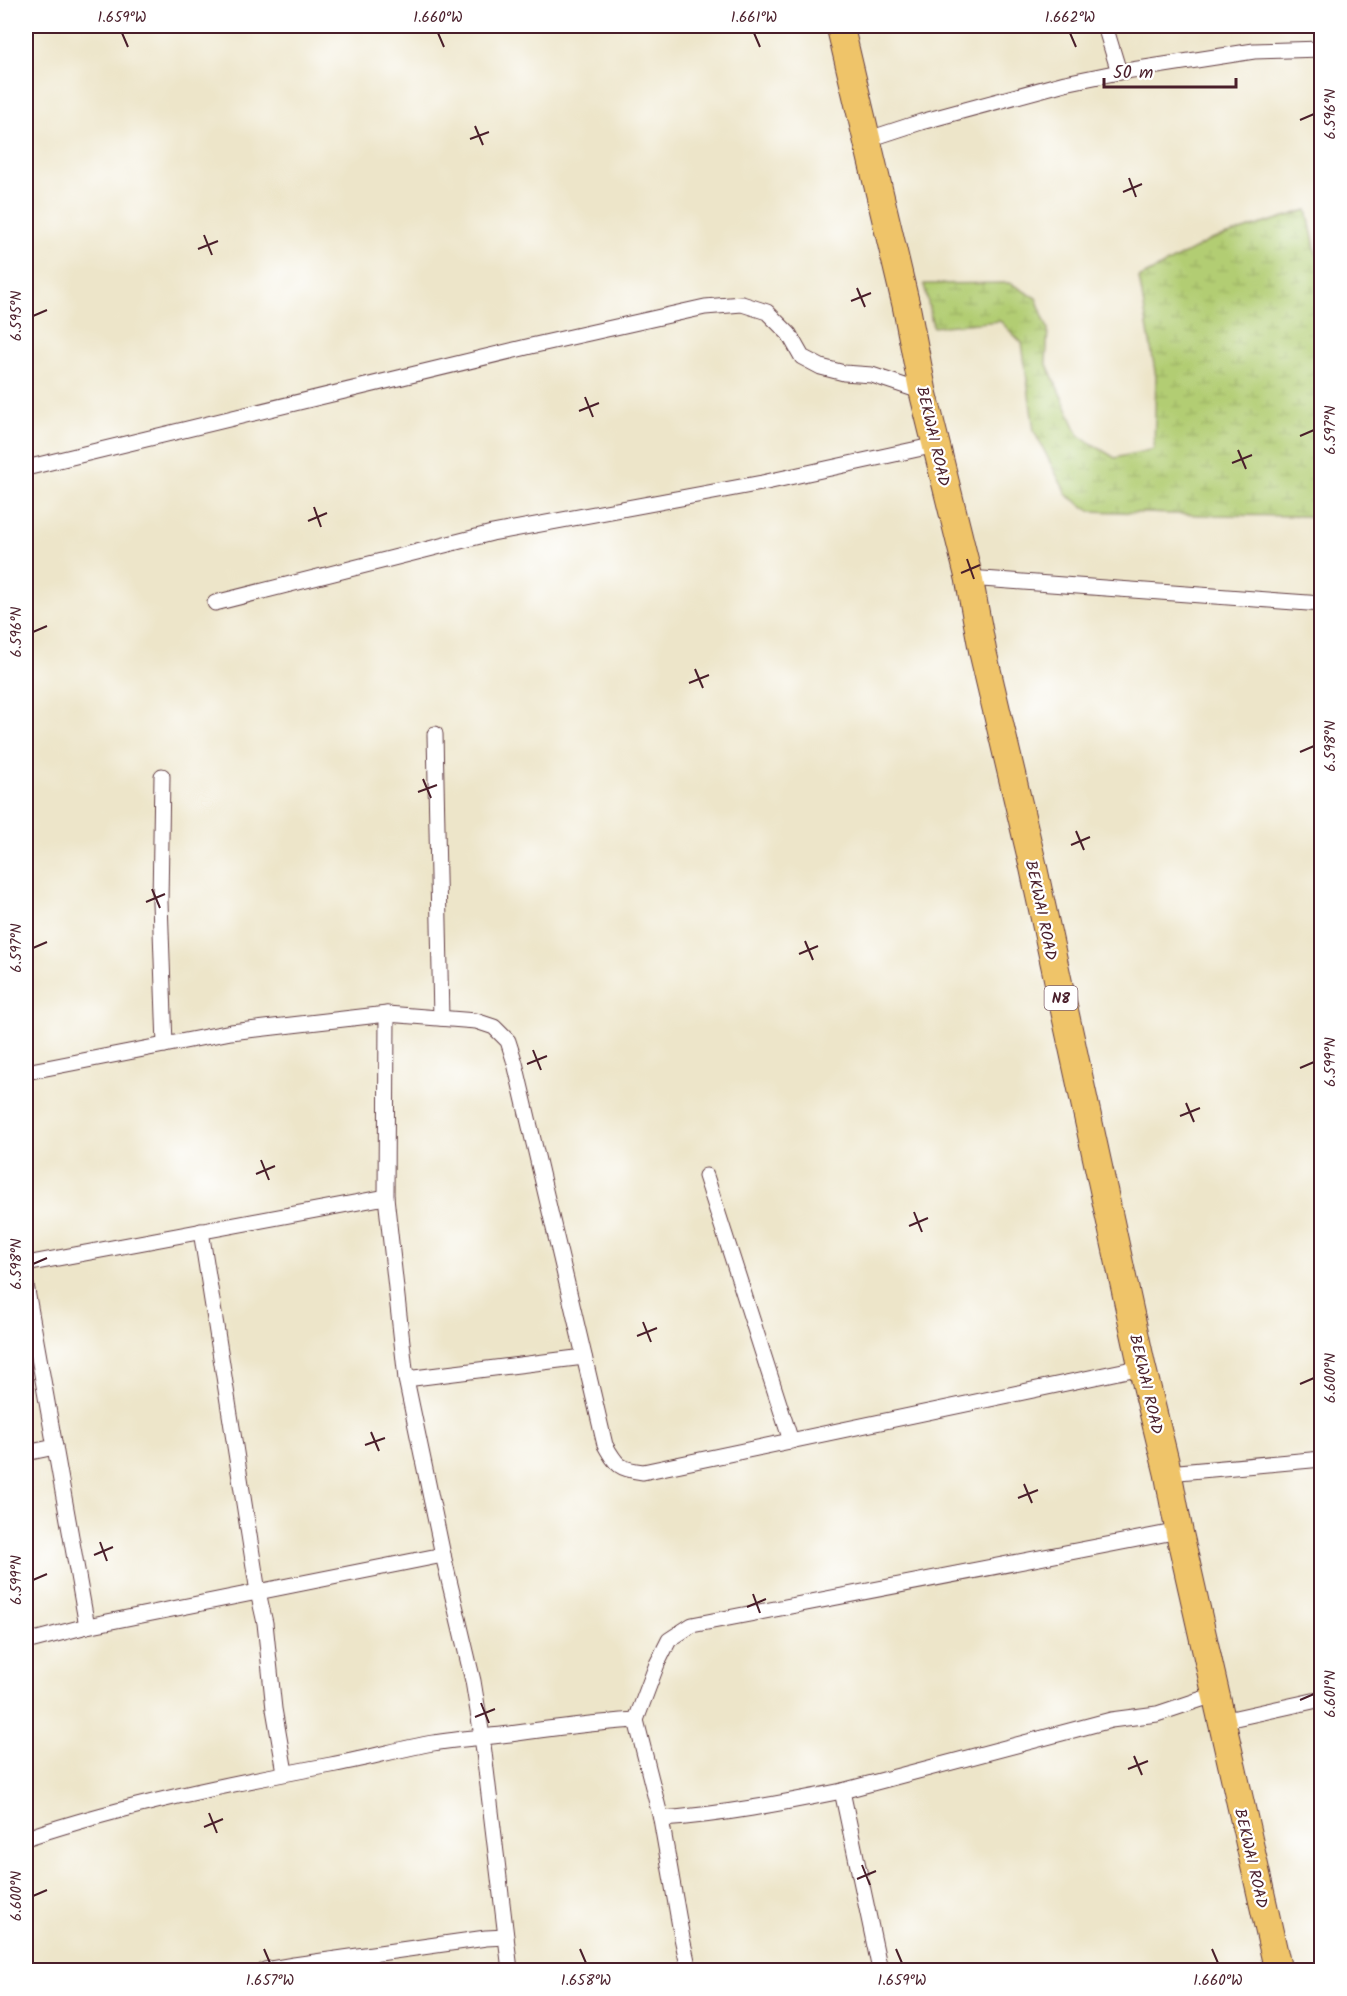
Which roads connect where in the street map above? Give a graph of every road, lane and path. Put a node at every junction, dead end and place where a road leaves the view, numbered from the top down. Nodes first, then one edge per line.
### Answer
1 (840, 26) edge
2 (1105, 26) edge
3 (1322, 49) edge
4 (1119, 72) junction
5 (866, 140) junction
6 (923, 392) junction
7 (936, 445) junction
8 (26, 468) edge
9 (969, 578) junction
10 (215, 603) dead end
11 (1322, 604) edge
12 (435, 734) dead end
13 (162, 776) dead end
14 (387, 1014) junction
15 (441, 1018) junction
16 (165, 1045) junction
17 (26, 1072) edge
18 (706, 1176) dead end
19 (386, 1197) junction
20 (201, 1232) junction
21 (26, 1264) edge
22 (26, 1285) edge
23 (585, 1357) junction
24 (1142, 1367) junction
25 (406, 1379) junction
26 (791, 1441) junction
27 (55, 1447) junction
28 (26, 1453) edge
29 (1322, 1459) edge
30 (1168, 1473) junction
31 (1179, 1531) junction
32 (443, 1555) junction
33 (258, 1592) junction
34 (87, 1626) junction
35 (26, 1642) edge
36 (1216, 1694) junction
37 (1322, 1699) edge
38 (636, 1720) junction
39 (1222, 1721) junction
40 (482, 1736) junction
41 (285, 1772) junction
42 (842, 1791) junction
43 (661, 1819) junction
44 (26, 1838) edge
45 (506, 1937) junction
46 (265, 1971) edge
47 (510, 1971) edge
48 (689, 1971) edge
49 (880, 1971) edge
50 (1278, 1971) edge

1 - 5 highway, BEKWAI ROAD / N8
2 - 4 street
3 - 4 street
4 - 5 street
5 - 6 highway, BEKWAI ROAD / N8
6 - 7 highway, BEKWAI ROAD / N8
6 - 8 street
7 - 9 highway, BEKWAI ROAD / N8
7 - 10 street
9 - 11 street
9 - 24 highway, BEKWAI ROAD / N8
12 - 15 street
13 - 16 street
14 - 15 street
14 - 16 street
14 - 19 street
15 - 23 street
16 - 17 street
18 - 26 street
19 - 20 street
19 - 25 street
20 - 21 street
20 - 33 street
22 - 27 street
23 - 25 street
23 - 26 street
24 - 26 street
24 - 30 highway, BEKWAI ROAD / N8
25 - 32 street
27 - 28 street
27 - 34 street
29 - 30 street
30 - 31 highway, BEKWAI ROAD / N8
31 - 36 highway, BEKWAI ROAD / N8
31 - 38 street
32 - 33 street
32 - 40 street
33 - 34 street
33 - 41 street
34 - 35 street
36 - 39 highway, BEKWAI ROAD / N8
36 - 42 street
37 - 39 street
38 - 40 street
38 - 43 street
39 - 50 highway, BEKWAI ROAD / N8
40 - 41 street
40 - 45 street
41 - 44 street
42 - 43 street
42 - 49 street
43 - 48 street
45 - 46 street
45 - 47 street

